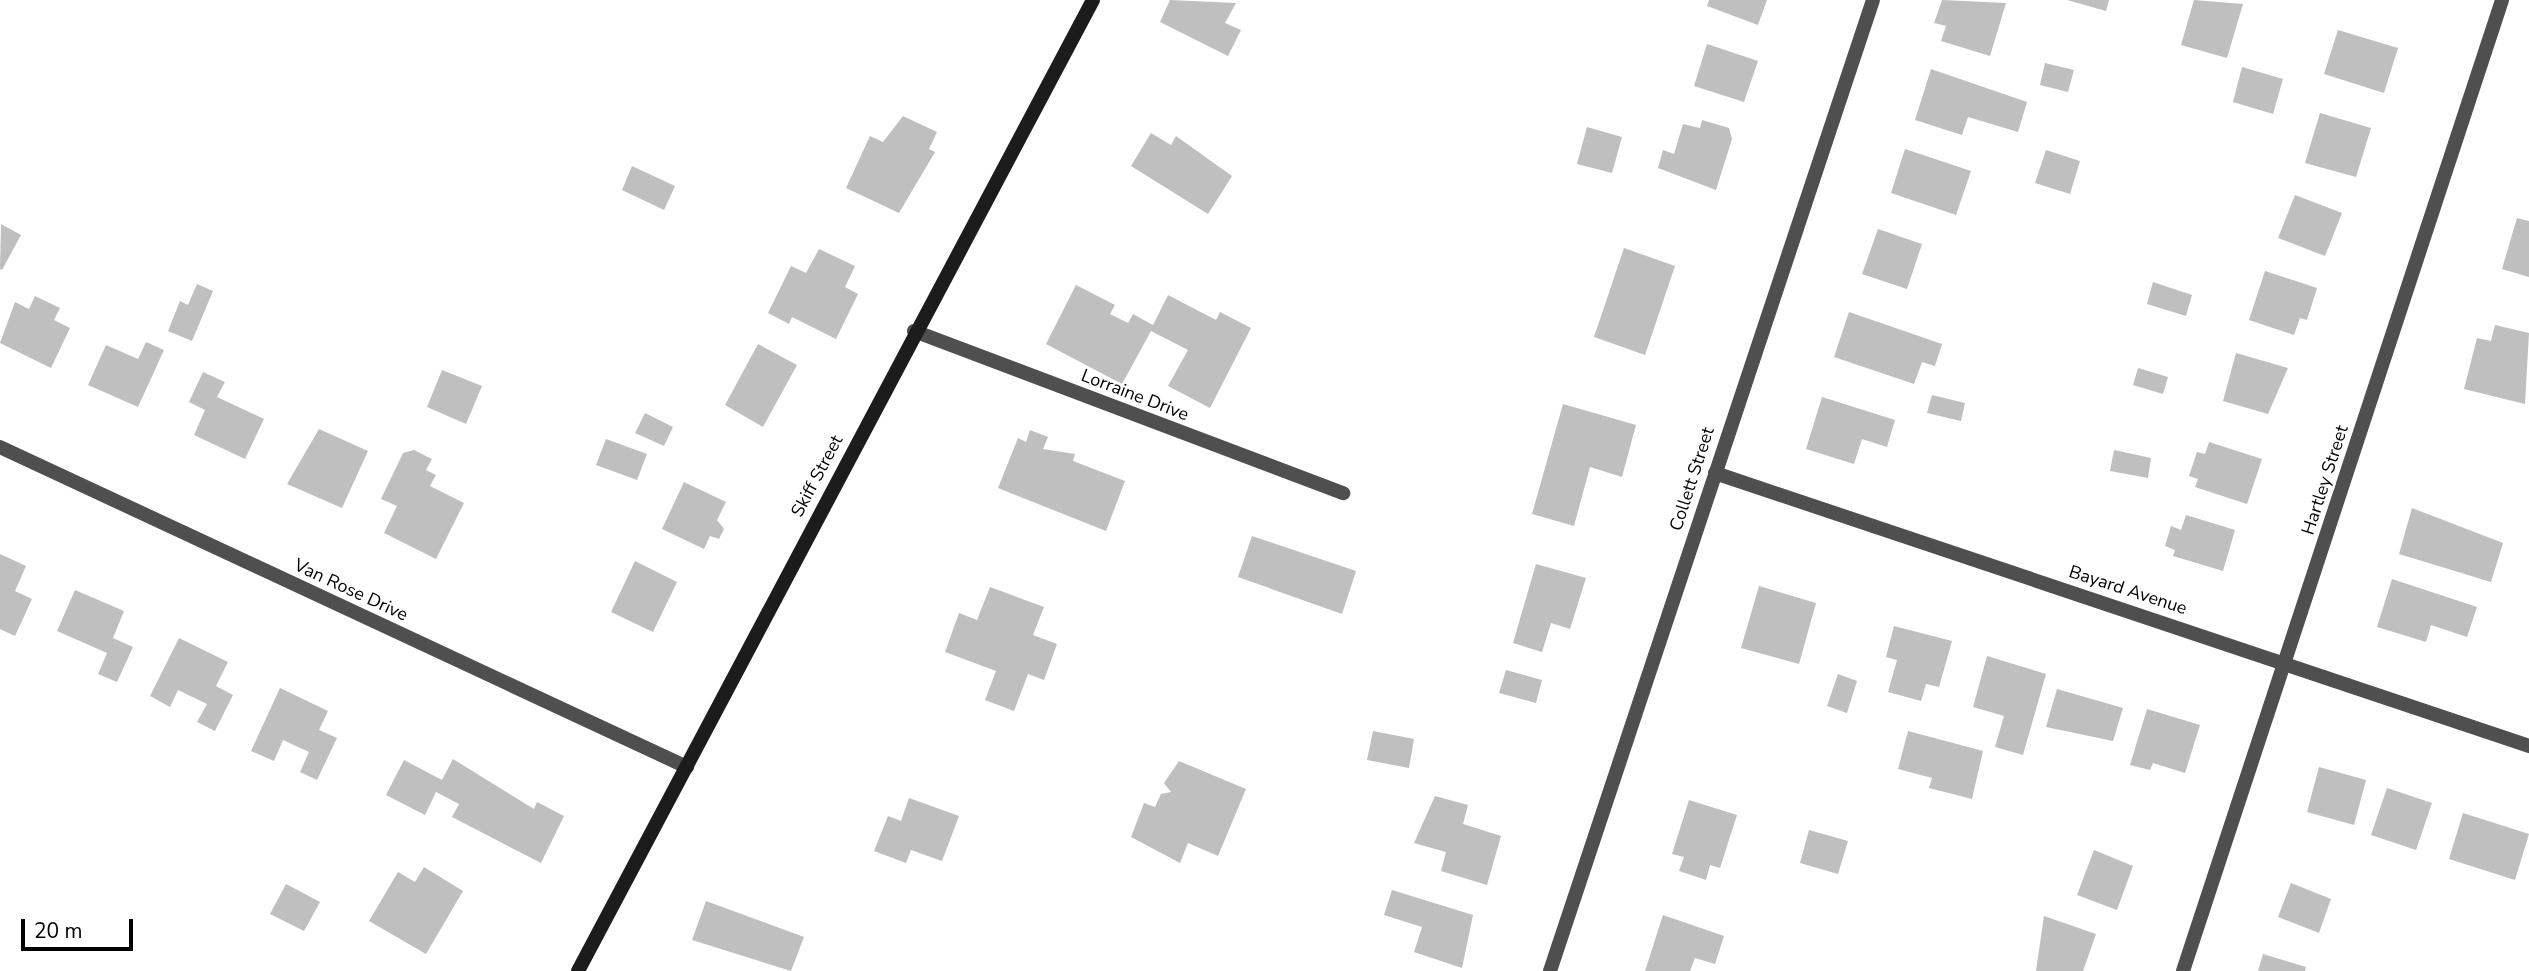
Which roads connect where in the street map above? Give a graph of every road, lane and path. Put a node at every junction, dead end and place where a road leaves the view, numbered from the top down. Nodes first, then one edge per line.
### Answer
1 (1093, 0) edge
2 (1873, 0) edge
3 (2502, 0) edge
4 (914, 331) junction
5 (0, 447) edge
6 (1715, 473) junction
7 (1343, 493) dead end
8 (2286, 663) junction
9 (2529, 746) edge
10 (687, 767) junction
11 (578, 971) edge
12 (1550, 971) edge
13 (2183, 971) edge

1 - 4 main road, Skiff Street
2 - 6 street, Collett Street
3 - 8 street, Hartley Street
4 - 7 street, Lorraine Drive
4 - 10 main road, Skiff Street
5 - 10 street, Van Rose Drive
6 - 8 street, Bayard Avenue
6 - 12 street, Collett Street
8 - 9 street, Bayard Avenue
8 - 13 street, Hartley Street
10 - 11 main road, Skiff Street

